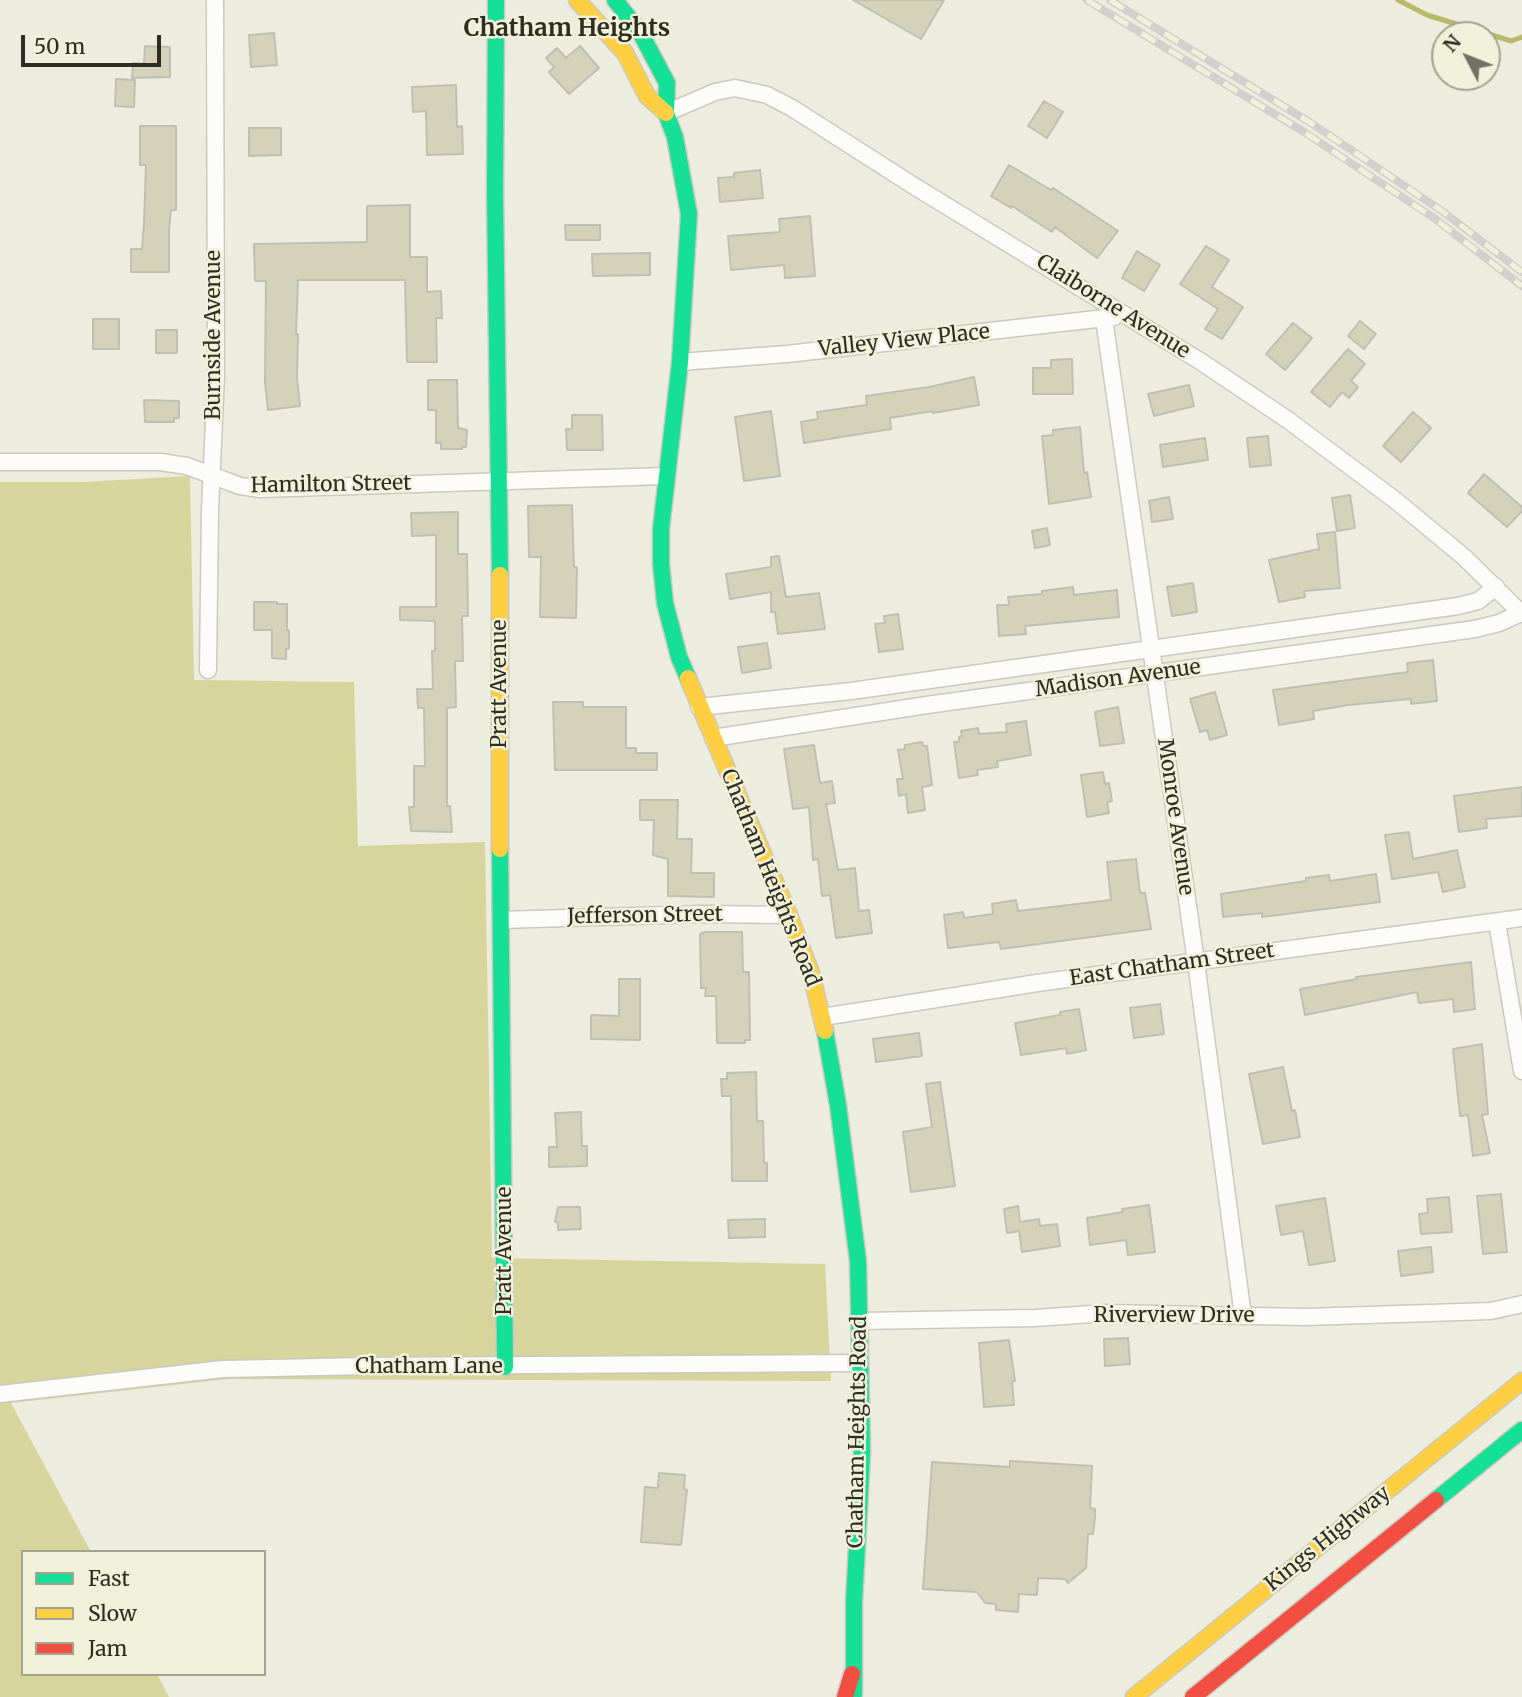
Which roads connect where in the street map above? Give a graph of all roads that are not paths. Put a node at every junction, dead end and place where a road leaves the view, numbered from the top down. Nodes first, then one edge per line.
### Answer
1 (215, 0) edge
2 (496, 0) edge
3 (577, 0) edge
4 (615, 0) edge
5 (666, 113) junction
6 (1127, 316) junction
7 (1104, 319) junction
8 (680, 362) junction
9 (0, 462) edge
10 (665, 475) junction
11 (212, 476) junction
12 (499, 480) junction
13 (1496, 587) junction
14 (1521, 613) edge
15 (1150, 648) junction
16 (208, 670) dead end
17 (1154, 675) junction
18 (699, 707) junction
19 (713, 738) junction
20 (789, 915) junction
21 (1522, 918) edge
22 (501, 920) junction
23 (1497, 922) junction
24 (1196, 962) junction
25 (822, 1017) junction
26 (1522, 1072) edge
27 (1522, 1304) edge
28 (1243, 1316) junction
29 (860, 1321) junction
30 (860, 1363) junction
31 (505, 1367) junction
32 (1522, 1381) edge
33 (0, 1394) edge
34 (1522, 1430) edge
35 (852, 1674) junction
36 (1135, 1696) edge
37 (845, 1697) edge
38 (854, 1697) edge
39 (1193, 1697) edge

1 - 11 street, Burnside Avenue
2 - 12 main road, Pratt Avenue
3 - 5 main road, Chatham Heights Road
4 - 5 main road, Chatham Heights Road
5 - 6 street, Claiborne Avenue
5 - 8 main road, Chatham Heights Road
6 - 7 street, Valley View Place
6 - 13 street, Claiborne Avenue
7 - 8 street, Valley View Place
7 - 15 street, Monroe Avenue
8 - 10 main road, Chatham Heights Road
9 - 11 street, Hamilton Street
10 - 12 street, Hamilton Street
10 - 18 main road, Chatham Heights Road
11 - 12 street, Hamilton Street
11 - 16 street, Burnside Avenue
12 - 22 main road, Pratt Avenue
13 - 14 street, Claiborne Avenue
13 - 15 street, Madison Avenue
14 - 17 street, Madison Avenue
15 - 17 street, Monroe Avenue
15 - 18 street, Madison Avenue
17 - 19 street, Madison Avenue
17 - 24 street, Monroe Avenue
18 - 19 main road, Chatham Heights Road
19 - 20 main road, Chatham Heights Road
20 - 22 street, Jefferson Street
20 - 25 main road, Chatham Heights Road
21 - 23 street, East Chatham Street
22 - 31 main road, Pratt Avenue
23 - 24 street, East Chatham Street
23 - 26 street
24 - 25 street, East Chatham Street
24 - 28 street, Monroe Avenue
25 - 29 main road, Chatham Heights Road
27 - 28 street, Riverview Drive
28 - 29 street, Riverview Drive
29 - 30 main road, Chatham Heights Road
30 - 31 street, Chatham Lane
30 - 35 main road, Chatham Heights Road
31 - 33 street, Chatham Lane
32 - 36 main road, Kings Highway
34 - 39 main road, Kings Highway
35 - 37 main road
35 - 38 main road, Chatham Heights Road

